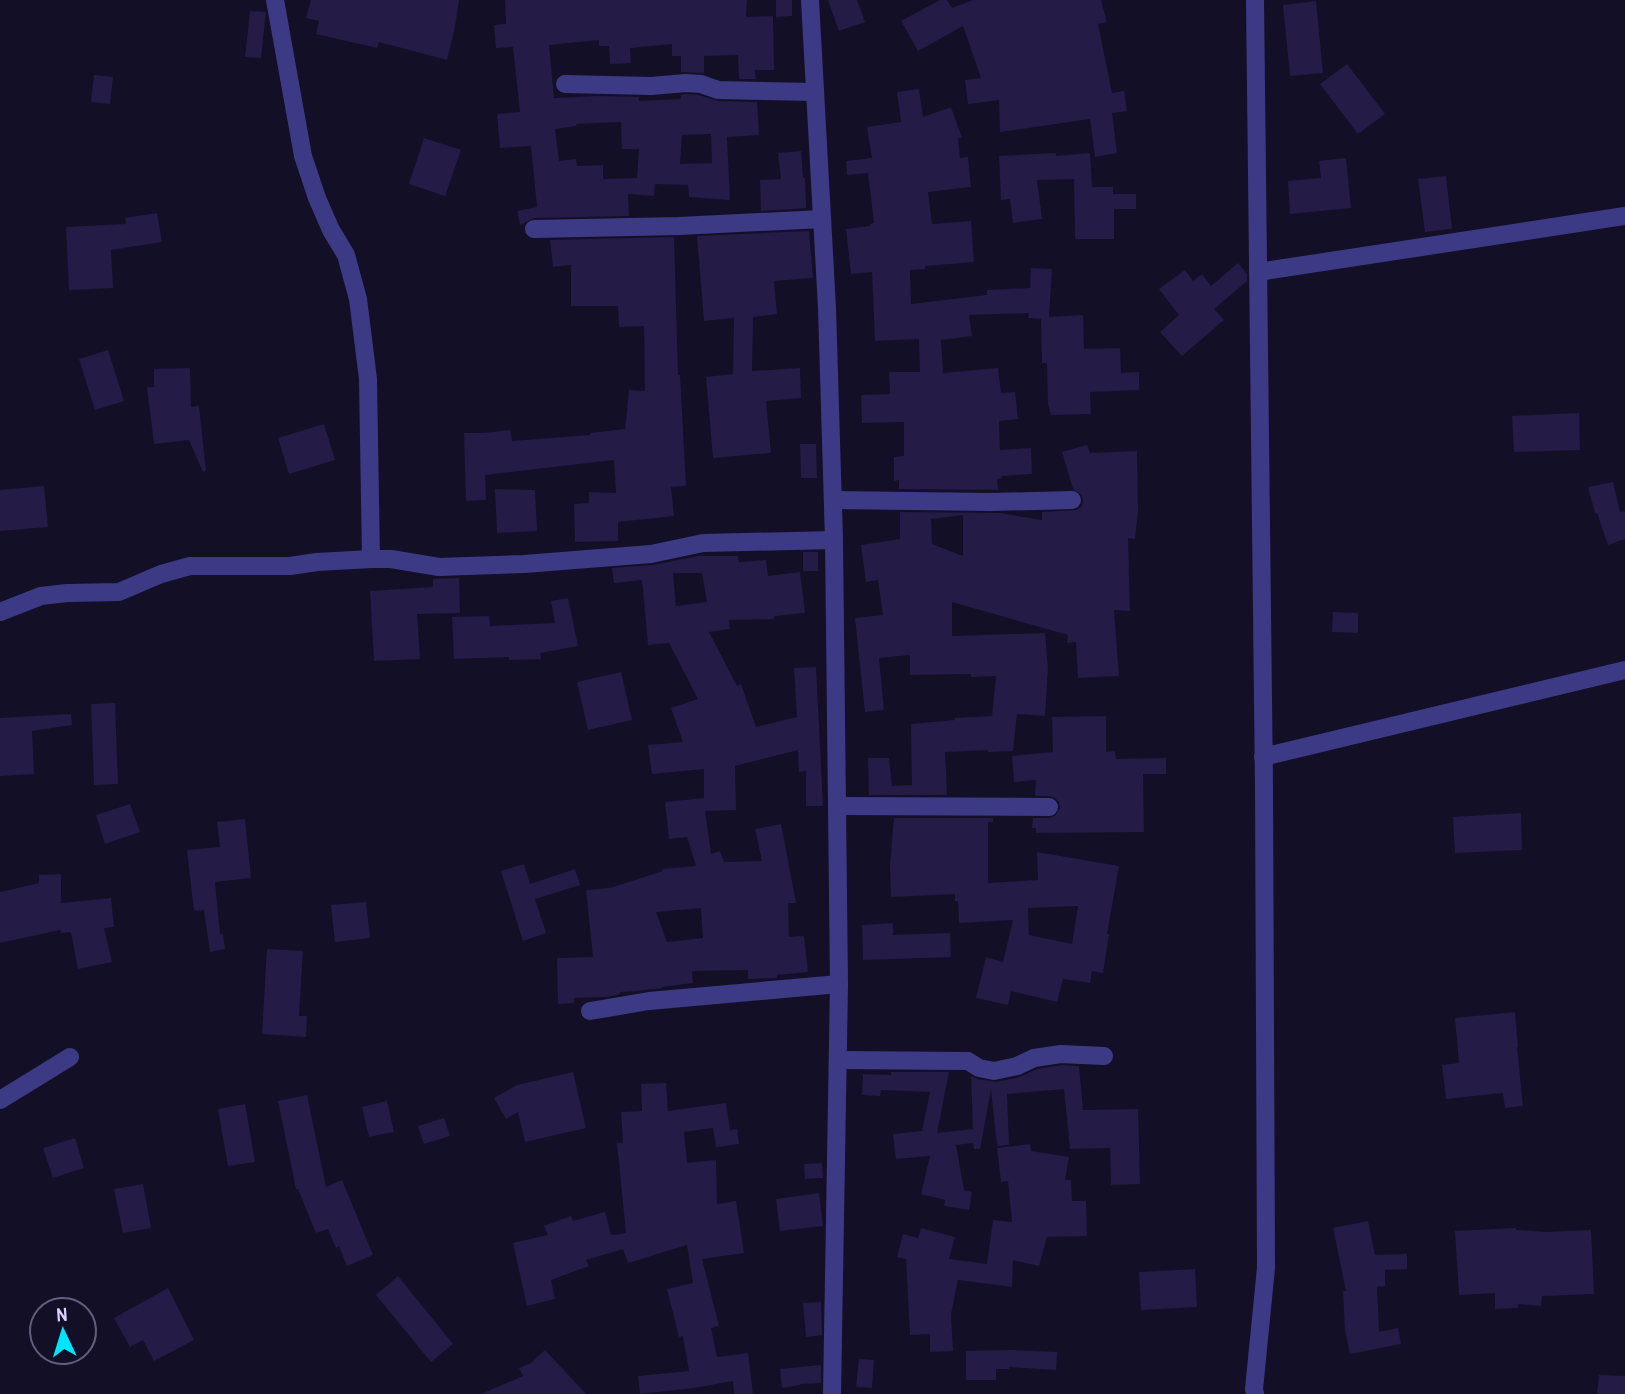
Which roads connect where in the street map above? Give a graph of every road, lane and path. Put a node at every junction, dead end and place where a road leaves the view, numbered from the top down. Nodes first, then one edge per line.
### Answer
1 (275, 0) edge
2 (810, 0) edge
3 (1255, 0) edge
4 (565, 85) dead end
5 (814, 92) junction
6 (1625, 216) edge
7 (822, 219) junction
8 (534, 229) dead end
9 (1258, 272) junction
10 (833, 500) junction
11 (1072, 500) dead end
12 (834, 540) junction
13 (371, 559) junction
14 (0, 611) edge
15 (1625, 670) edge
16 (1263, 757) junction
17 (837, 806) junction
18 (1049, 807) dead end
19 (839, 984) junction
20 (590, 1011) dead end
21 (1104, 1056) dead end
22 (70, 1057) dead end
23 (838, 1060) junction
24 (0, 1100) edge
25 (832, 1394) edge
26 (1255, 1394) edge

1 - 13 street
2 - 5 street
3 - 9 street
4 - 5 street
5 - 7 street
6 - 9 street
7 - 8 street
7 - 10 street
9 - 16 street
10 - 11 street
10 - 12 street
12 - 13 street
12 - 17 street
13 - 14 street
15 - 16 street
16 - 26 street
17 - 18 street
17 - 19 street
19 - 20 street
19 - 23 street
21 - 23 street
22 - 24 street
23 - 25 street

